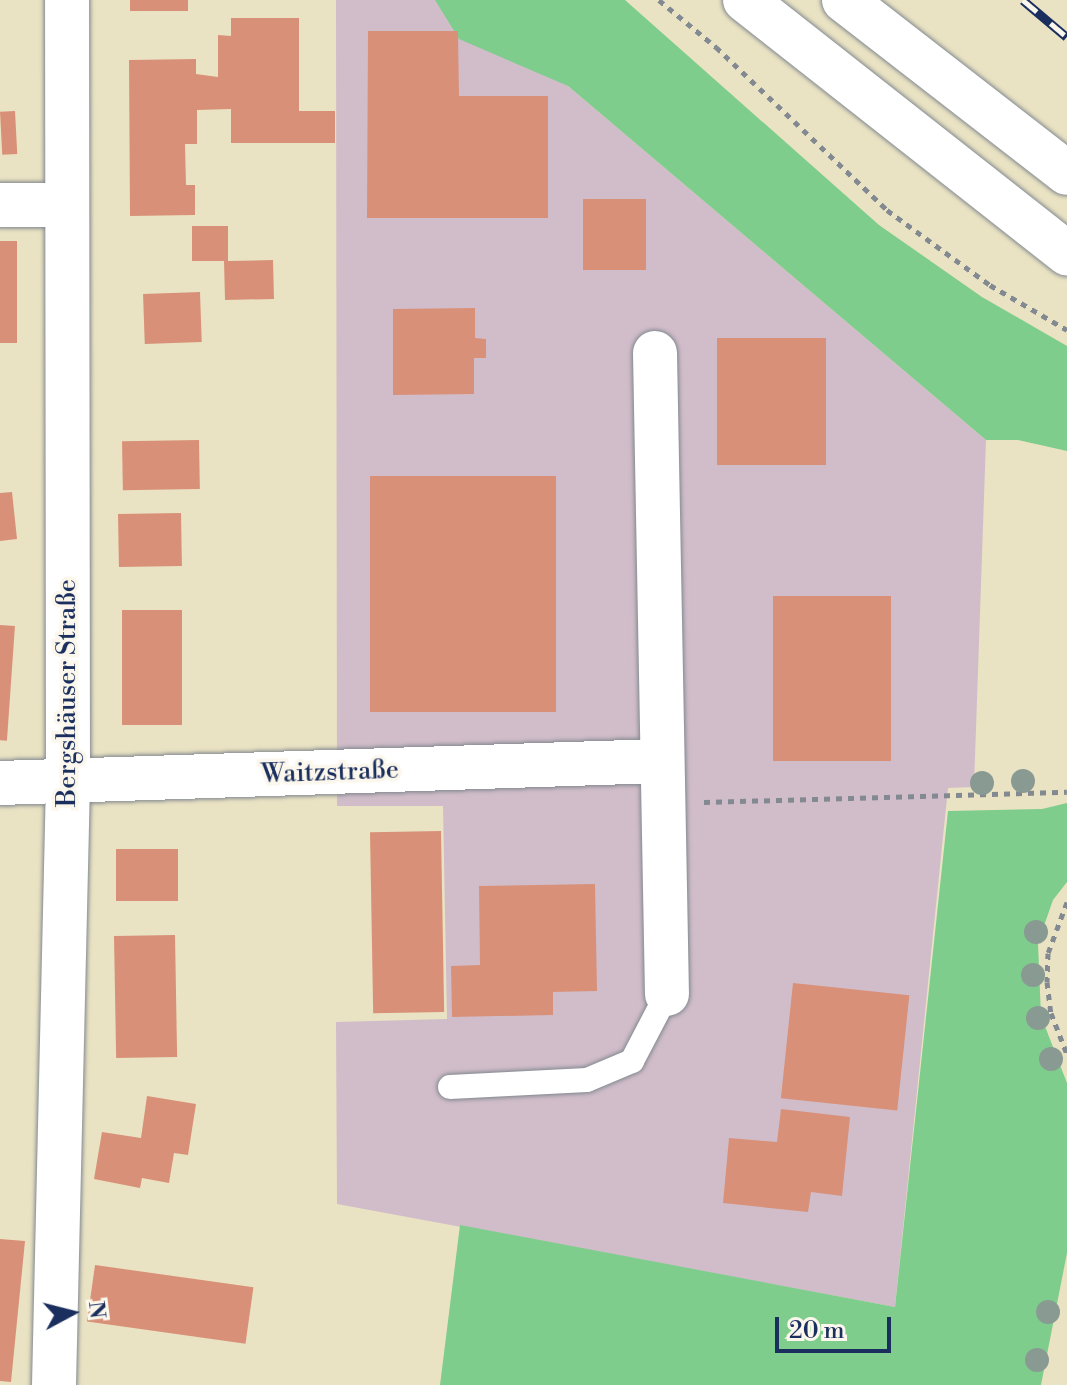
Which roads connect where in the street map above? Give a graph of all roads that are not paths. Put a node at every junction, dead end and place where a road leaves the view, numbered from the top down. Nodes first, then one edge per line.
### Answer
1 (67, 0) edge
2 (745, 0) edge
3 (844, 0) edge
4 (1067, 173) edge
5 (0, 205) edge
6 (66, 205) junction
7 (1067, 253) edge
8 (655, 353) dead end
9 (68, 782) junction
10 (660, 782) junction
11 (0, 783) edge
12 (667, 994) joint
13 (450, 1087) dead end
14 (54, 1385) edge

1 - 6 street, Bergshäuser Straße
2 - 7 street
3 - 4 street
5 - 6 street
6 - 9 street, Bergshäuser Straße
8 - 10 street
9 - 10 street, Waitzstraße
9 - 11 street, Waitzstraße
9 - 14 street, Bergshäuser Straße
10 - 12 street
12 - 13 lane

